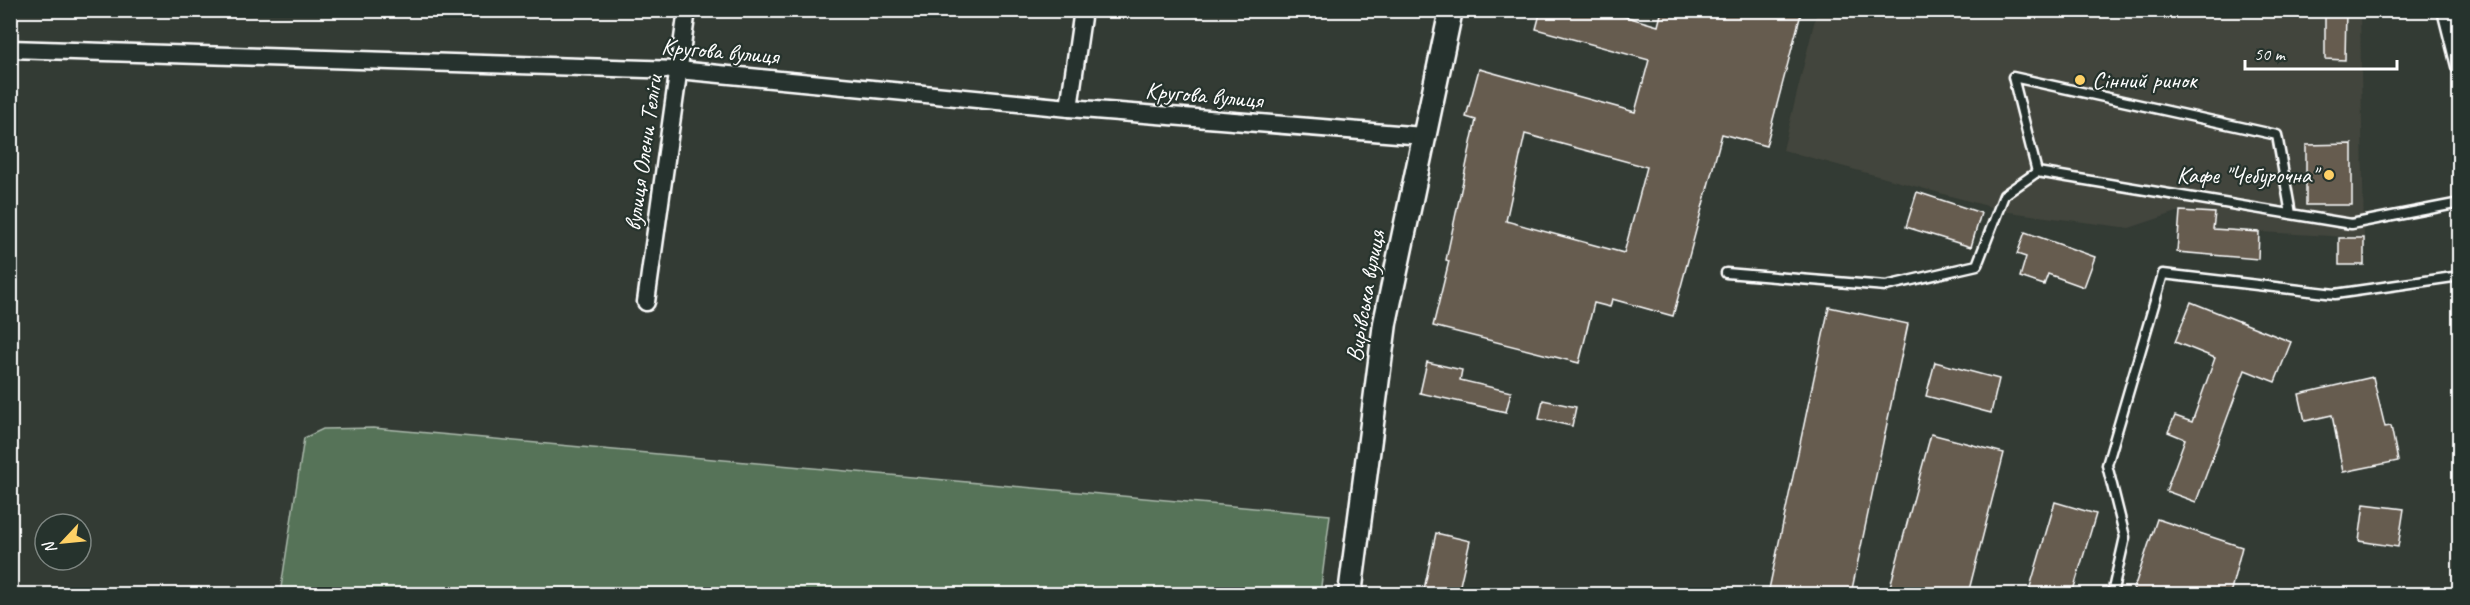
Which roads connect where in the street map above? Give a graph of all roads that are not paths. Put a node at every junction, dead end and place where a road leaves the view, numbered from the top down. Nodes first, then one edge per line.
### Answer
1 (687, 10) edge
2 (1083, 10) edge
3 (1451, 10) edge
4 (2446, 10) edge
5 (10, 49) edge
6 (2460, 66) edge
7 (678, 70) junction
8 (1069, 108) junction
9 (1423, 136) junction
10 (2037, 172) junction
11 (2460, 203) edge
12 (2291, 214) junction
13 (1726, 273) dead end
14 (2460, 276) edge
15 (646, 302) dead end
16 (1350, 594) edge
17 (2112, 594) edge

1 - 7 street, вулиця Олени Теліги
2 - 8 street
3 - 9 main road, Вирівська вулиця
4 - 6 street
5 - 7 street, Кругова вулиця
7 - 8 street, Кругова вулиця
7 - 15 street, вулиця Олени Теліги
8 - 9 street, Кругова вулиця
9 - 16 main road, Вирівська вулиця
10 - 12 lane
10 - 12 lane
10 - 13 lane
11 - 12 lane
14 - 17 lane

